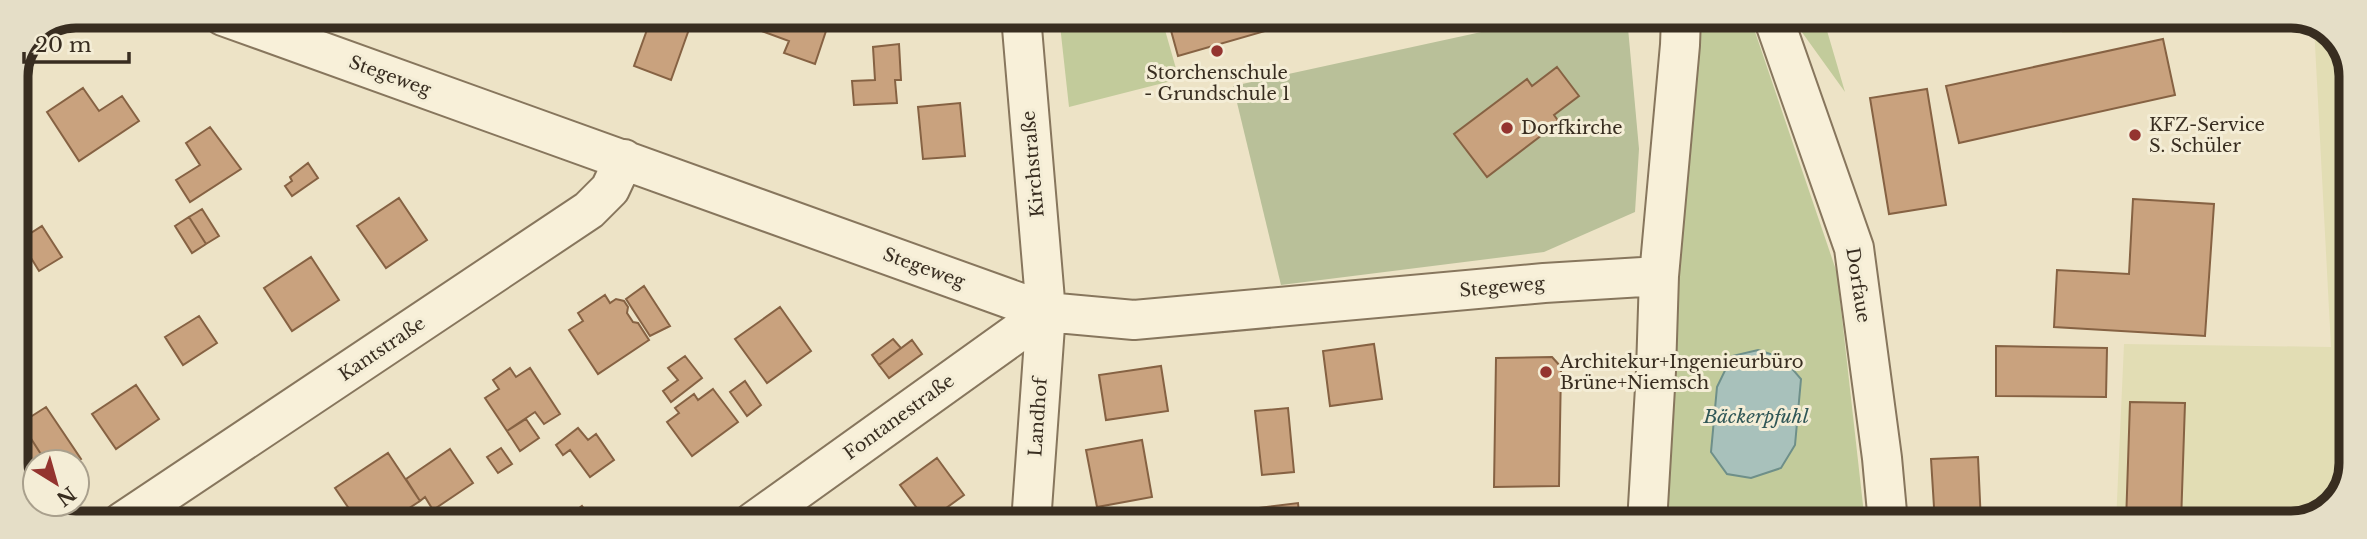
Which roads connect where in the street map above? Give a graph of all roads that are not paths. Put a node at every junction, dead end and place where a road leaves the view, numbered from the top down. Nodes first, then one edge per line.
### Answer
1 (257, 28) edge
2 (1022, 28) edge
3 (1681, 28) edge
4 (1777, 28) edge
5 (624, 159) junction
6 (1659, 276) junction
7 (1046, 312) junction
8 (138, 511) edge
9 (768, 511) edge
10 (1032, 511) edge
11 (1648, 511) edge
12 (1887, 511) edge

1 - 5 street, Stegeweg
2 - 7 street, Kirchstraße
3 - 6 street
4 - 12 street, Dorfaue
5 - 7 street, Stegeweg
5 - 8 street, Kantstraße
6 - 7 street, Stegeweg
6 - 11 street
7 - 9 street, Fontanestraße
7 - 10 street, Landhof

